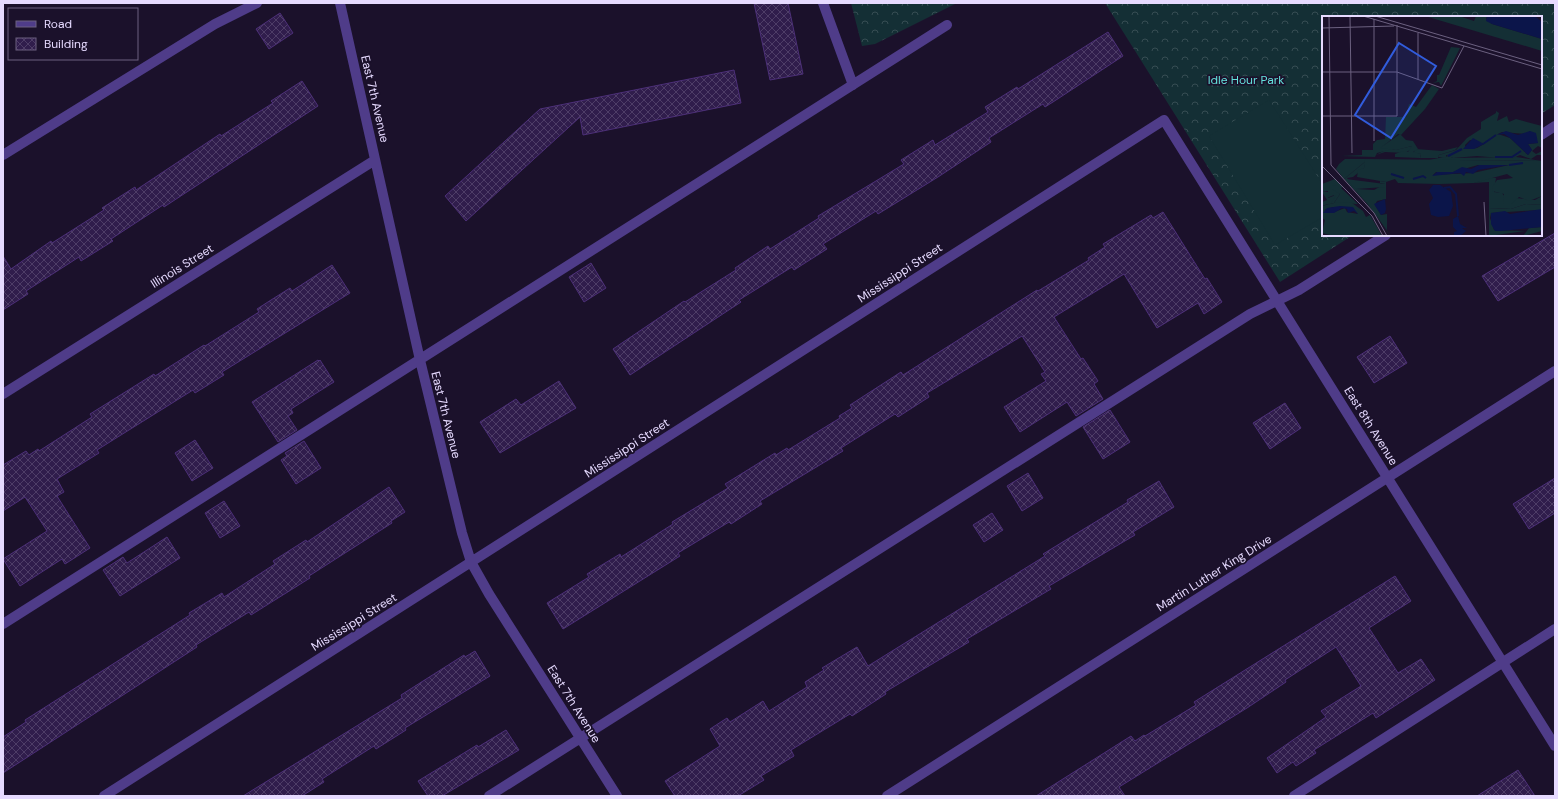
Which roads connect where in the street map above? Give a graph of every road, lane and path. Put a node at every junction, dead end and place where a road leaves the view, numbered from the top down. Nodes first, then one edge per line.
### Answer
1 (256, 3) edge
2 (340, 3) edge
3 (824, 3) edge
4 (947, 25) dead end
5 (853, 85) junction
6 (1164, 120) joint
7 (1555, 126) edge
8 (1542, 135) edge
9 (3, 155) edge
10 (375, 160) junction
11 (1384, 236) edge
12 (1277, 300) junction
13 (420, 360) junction
14 (1555, 371) edge
15 (3, 394) edge
16 (1388, 477) junction
17 (471, 562) junction
18 (3, 624) edge
19 (1555, 629) edge
20 (1503, 662) junction
21 (580, 738) junction
22 (1555, 746) edge
23 (104, 796) edge
24 (488, 796) edge
25 (617, 796) edge
26 (887, 796) edge
27 (1294, 796) edge

1 - 9 street
2 - 10 street, East 7th Avenue
3 - 5 street
4 - 5 street
5 - 13 street
6 - 12 street, East 8th Avenue
6 - 17 street, Mississippi Street
7 - 8 street
10 - 13 street, East 7th Avenue
10 - 15 street, Illinois Street
11 - 12 street
12 - 16 street, East 8th Avenue
12 - 21 street
13 - 17 street, East 7th Avenue
13 - 18 street
14 - 16 street, Martin Luther King Drive
16 - 20 street, East 8th Avenue
16 - 26 street, Martin Luther King Drive
17 - 21 street, East 7th Avenue
17 - 23 street, Mississippi Street
19 - 20 street
20 - 22 street, East 8th Avenue
20 - 27 street
21 - 24 street
21 - 25 street, East 7th Avenue

